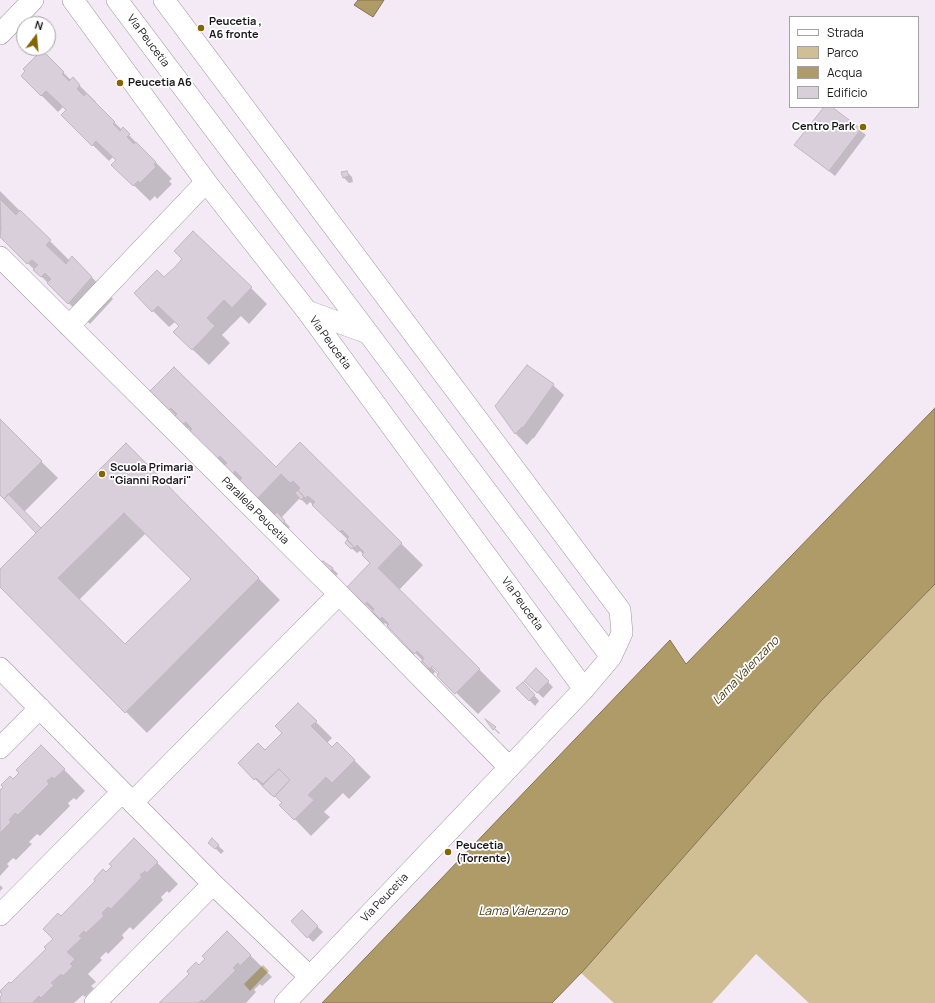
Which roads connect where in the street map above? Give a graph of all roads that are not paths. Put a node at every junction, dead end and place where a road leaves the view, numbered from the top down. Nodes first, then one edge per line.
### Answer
1 (33, 0) edge
2 (73, 0) edge
3 (117, 0) edge
4 (164, 0) edge
5 (0, 34) edge
6 (206, 182) junction
7 (0, 257) edge
8 (307, 311) junction
9 (69, 326) junction
10 (368, 333) junction
11 (339, 594) junction
12 (610, 657) junction
13 (0, 668) edge
14 (584, 689) junction
15 (40, 708) junction
16 (0, 748) edge
17 (509, 767) junction
18 (128, 797) junction
19 (213, 884) junction
20 (0, 915) edge
21 (310, 977) junction
22 (95, 1003) edge
23 (285, 1003) edge

1 - 5 street
2 - 6 street, Via Peucetia
3 - 10 street, Via Peucetia
4 - 12 street, Via Peucetia
6 - 8 street, Via Peucetia
6 - 9 street
7 - 9 street, Parallela Peucetia
8 - 10 street
8 - 14 street, Via Peucetia
9 - 11 street, Parallela Peucetia
10 - 12 street, Via Peucetia
11 - 17 street, Parallela Peucetia
11 - 18 street
12 - 14 street, Via Peucetia
13 - 15 street
14 - 17 street, Via Peucetia
15 - 16 street
15 - 18 street
17 - 21 street, Via Peucetia
18 - 19 street
18 - 20 street
19 - 21 street
19 - 22 street
21 - 23 street, Via Peucetia

